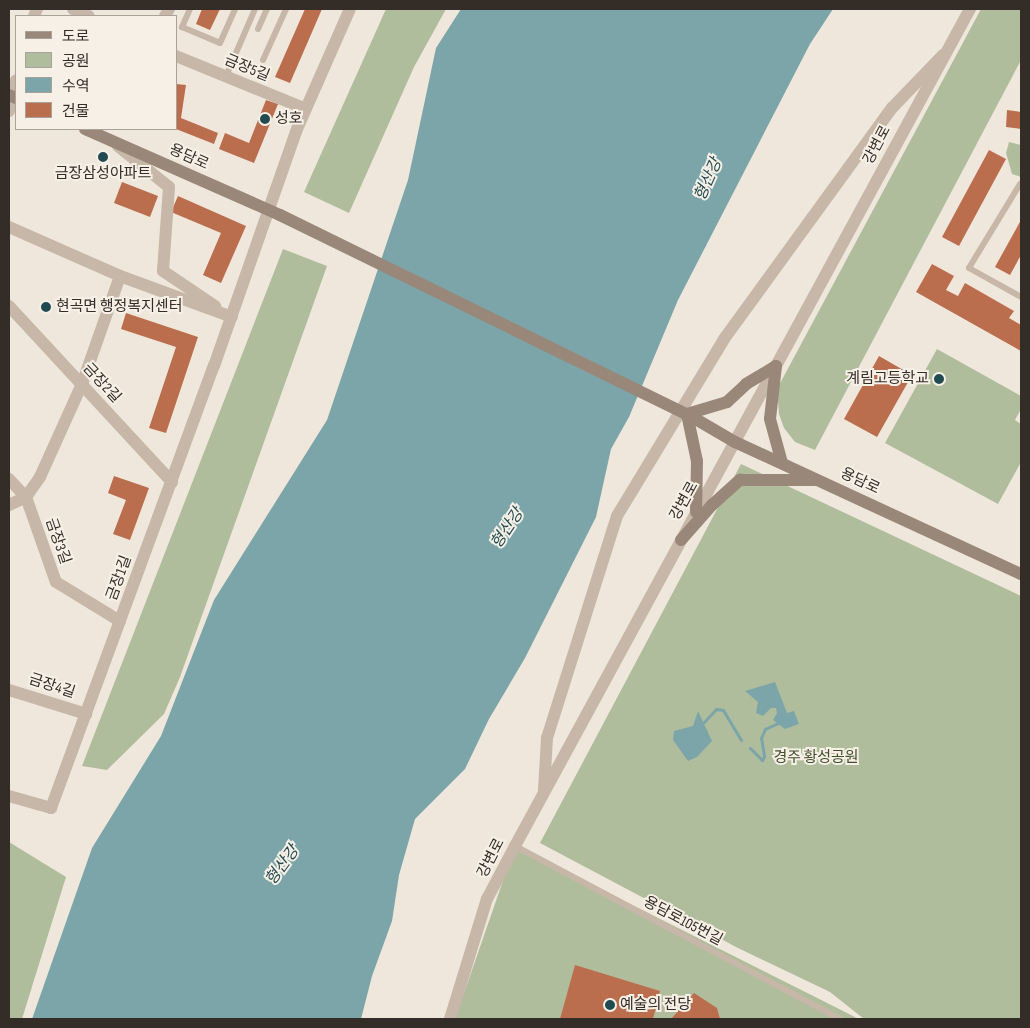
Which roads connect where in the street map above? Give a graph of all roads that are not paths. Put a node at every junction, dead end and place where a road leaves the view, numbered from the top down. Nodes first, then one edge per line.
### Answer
1 (73, 9) edge
2 (190, 9) edge
3 (235, 9) edge
4 (255, 9) edge
5 (267, 9) edge
6 (286, 9) edge
7 (350, 9) edge
8 (970, 9) edge
9 (87, 15) edge
10 (258, 29) dead end
11 (948, 49) junction
12 (178, 57) edge
13 (263, 60) dead end
14 (226, 76) junction
15 (15, 84) edge
16 (12, 97) edge
17 (306, 109) junction
18 (9, 111) edge
19 (87, 130) edge
20 (112, 141) junction
21 (1020, 184) dead end
22 (275, 213) junction
23 (9, 227) edge
24 (120, 276) junction
25 (1021, 295) edge
26 (9, 306) edge
27 (232, 317) junction
28 (776, 366) junction
29 (82, 384) junction
30 (687, 414) junction
31 (735, 442) junction
32 (782, 463) junction
33 (9, 479) edge
34 (818, 480) junction
35 (172, 482) junction
36 (26, 497) junction
37 (9, 505) edge
38 (696, 512) junction
39 (681, 540) junction
40 (1021, 574) edge
41 (120, 621) junction
42 (9, 690) edge
43 (86, 714) junction
44 (544, 790) junction
45 (9, 796) edge
46 (515, 846) junction
47 (450, 1019) edge
48 (840, 1019) edge

1 - 9 street
2 - 3 lane
4 - 14 lane
5 - 10 lane
6 - 13 lane
7 - 17 street, 금장1길
8 - 11 street, 강변로
11 - 28 street, 강변로
11 - 44 street
12 - 14 street, 금장5길
14 - 17 street, 금장5길
15 - 16 street
16 - 18 street
17 - 22 street, 금장1길
19 - 20 main road, 용담로
20 - 22 main road, 용담로
20 - 27 street
21 - 25 lane
22 - 27 street, 금장1길
22 - 30 main road, 용담로, bridge
23 - 24 street
24 - 27 street
24 - 29 street
26 - 29 street, 금장2길
27 - 35 street, 금장1길
28 - 30 main road
28 - 31 street, 강변로
28 - 32 main road
29 - 35 street, 금장2길
29 - 36 street
30 - 31 main road, 용담로
30 - 38 main road
31 - 32 main road, 용담로
31 - 38 street, 강변로
32 - 34 main road, 용담로
33 - 36 street, 금장3길
34 - 39 main road
34 - 40 main road, 용담로
35 - 41 street, 금장1길
36 - 37 street
36 - 41 street, 금장3길
38 - 39 street, 강변로
39 - 44 street, 강변로
41 - 43 street, 금장1길
42 - 43 street, 금장4길
43 - 45 street, 금장1길
44 - 46 street, 강변로
46 - 47 street, 강변로
46 - 48 lane, 용담로105번길

